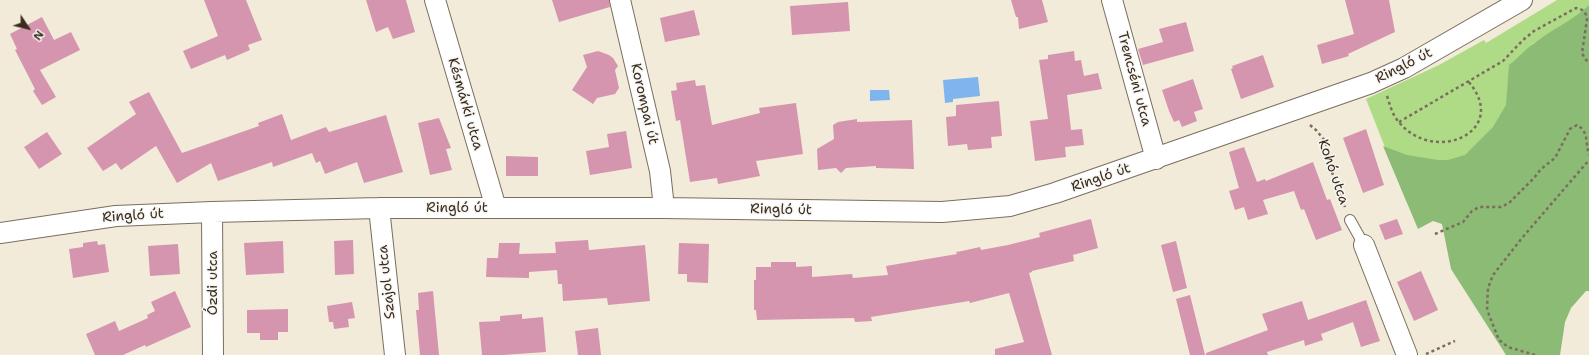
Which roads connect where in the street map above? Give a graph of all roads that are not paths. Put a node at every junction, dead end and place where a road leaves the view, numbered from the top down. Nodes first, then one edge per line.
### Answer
1 (435, 0) edge
2 (620, 0) edge
3 (1112, 0) edge
4 (1522, 0) edge
5 (1156, 159) junction
6 (379, 208) junction
7 (496, 208) junction
8 (664, 208) junction
9 (212, 212) junction
10 (1350, 220) road end
11 (0, 233) edge
12 (1364, 246) joint
13 (212, 355) edge
14 (394, 355) edge
15 (1407, 355) edge

1 - 7 street, Késmárki utca
2 - 8 street, Korompai út
3 - 5 street, Trencséni utca
4 - 5 street, Ringló út
5 - 8 street, Ringló út
6 - 7 street, Ringló út
6 - 9 street, Ringló út
6 - 14 street, Szajol utca
7 - 8 street, Ringló út
9 - 11 street, Ringló út
9 - 13 street, Ózdi utca
10 - 12 lane
12 - 15 street

